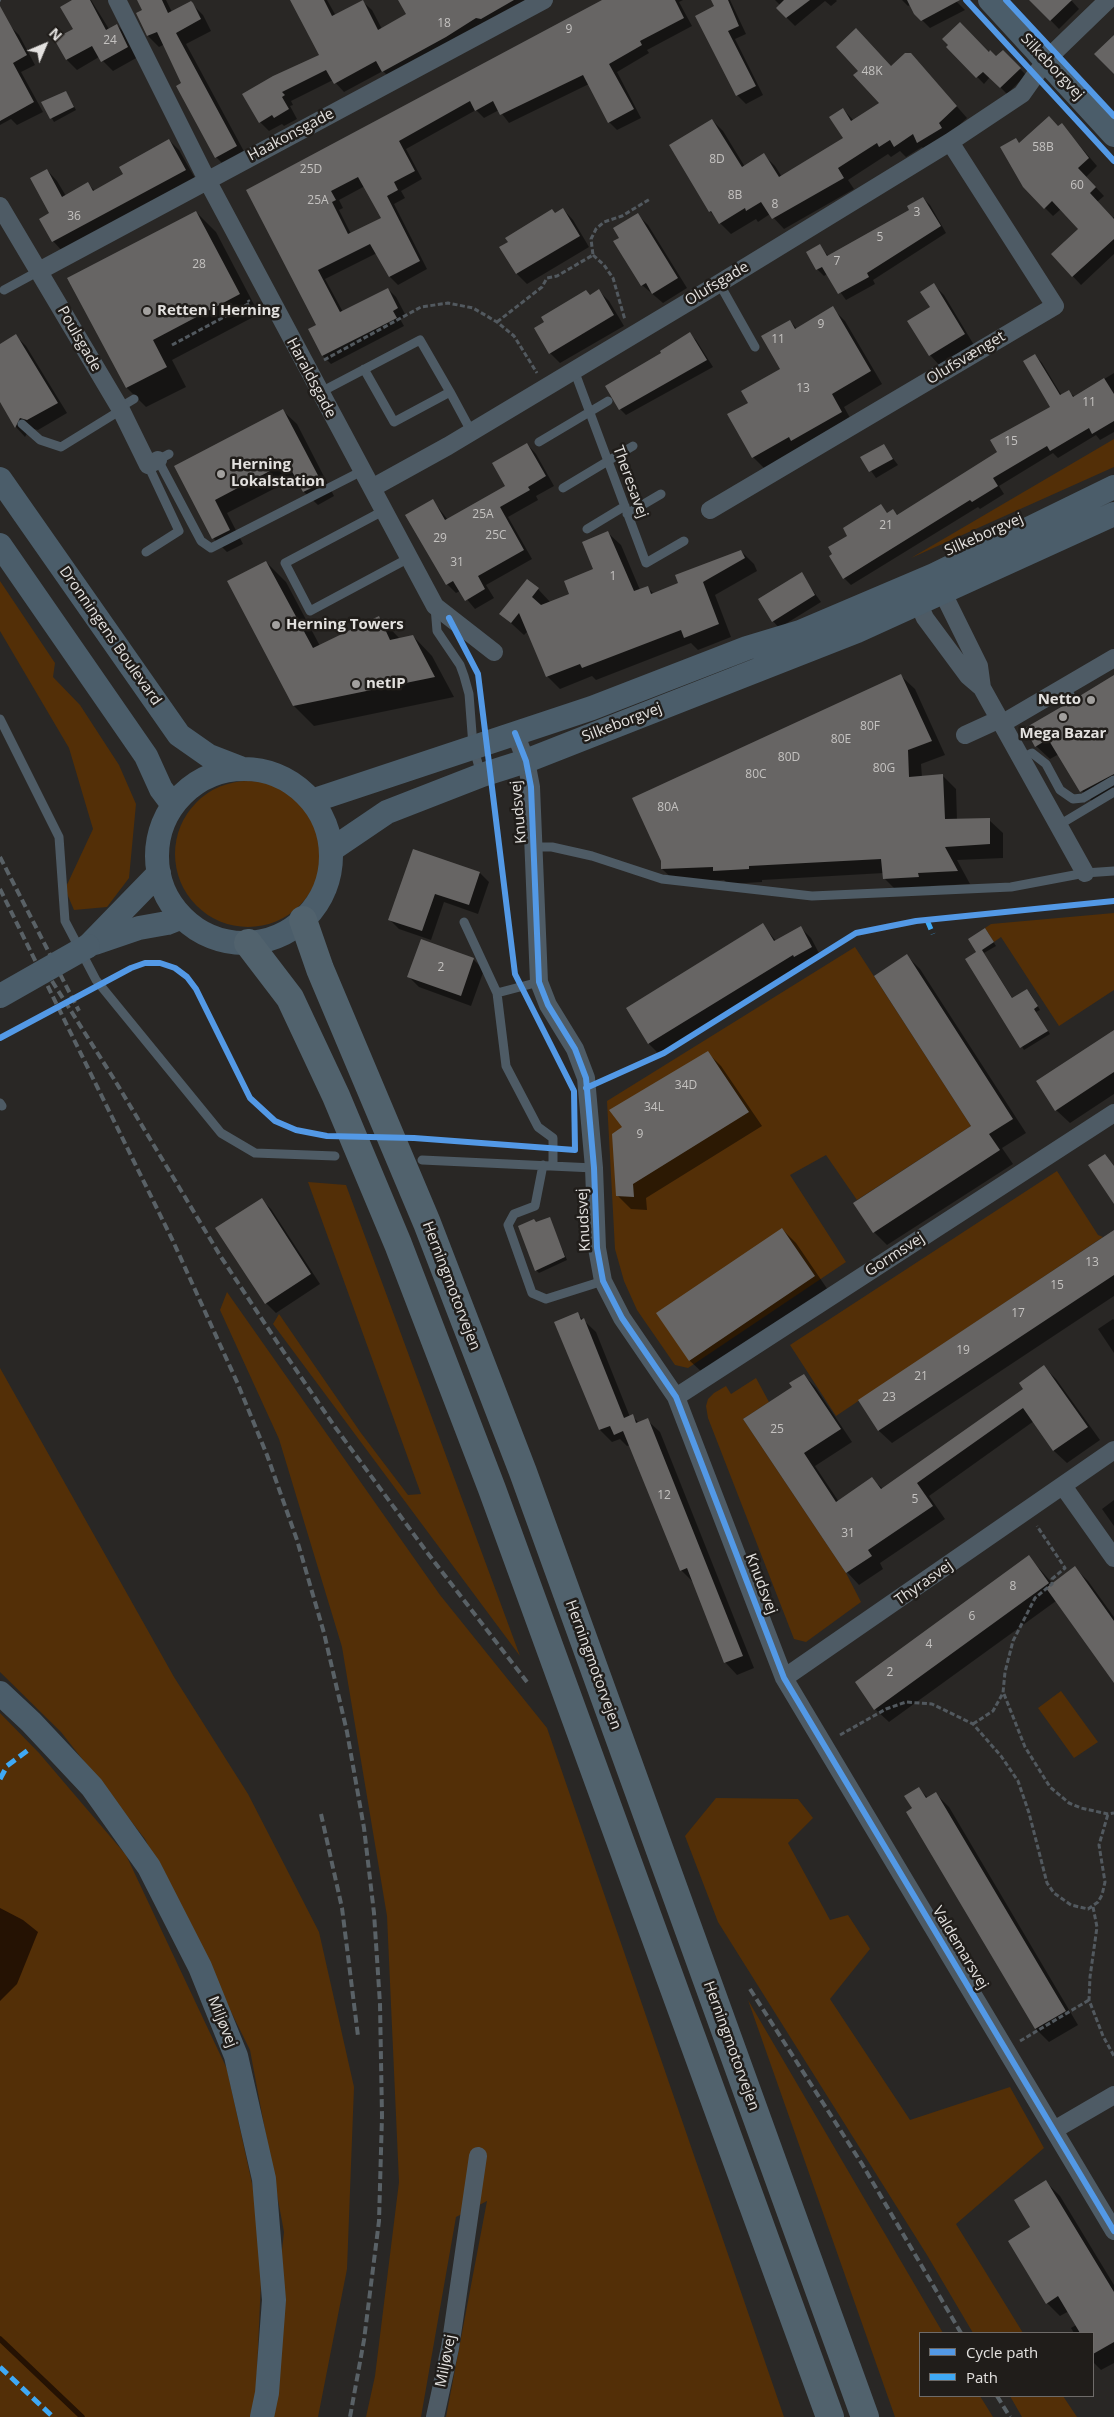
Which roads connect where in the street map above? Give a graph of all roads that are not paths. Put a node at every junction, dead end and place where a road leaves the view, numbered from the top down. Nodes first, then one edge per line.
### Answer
1 (116, 0) edge
2 (544, 0) edge
3 (990, 0) edge
4 (1108, 0) edge
5 (1046, 60) junction
6 (1114, 135) edge
7 (950, 142) junction
8 (207, 180) junction
9 (0, 206) edge
10 (39, 271) junction
11 (719, 283) junction
12 (4, 290) dead end
13 (755, 347) dead end
14 (364, 369) junction
15 (574, 369) junction
16 (450, 392) junction
17 (319, 393) junction
18 (134, 399) dead end
19 (608, 401) dead end
20 (120, 409) junction
21 (590, 412) junction
22 (22, 424) dead end
23 (471, 431) junction
24 (539, 442) dead end
25 (633, 446) dead end
26 (158, 460) junction
27 (608, 461) junction
28 (362, 471) junction
29 (1114, 476) edge
30 (0, 479) edge
31 (372, 488) junction
32 (563, 488) dead end
33 (1114, 488) edge
34 (661, 494) dead end
35 (626, 510) junction
36 (710, 510) dead end
37 (383, 511) junction
38 (1114, 514) edge
39 (587, 529) dead end
40 (684, 541) dead end
41 (0, 545) edge
42 (146, 552) dead end
43 (409, 558) junction
44 (939, 584) junction
45 (914, 594) junction
46 (434, 606) junction
47 (747, 648) junction
48 (494, 652) dead end
49 (1114, 658) edge
50 (982, 688) junction
51 (0, 719) edge
52 (1001, 721) junction
53 (515, 733) junction
54 (966, 736) dead end
55 (473, 746) junction
56 (1022, 758) junction
57 (526, 761) junction
58 (242, 769) junction
59 (482, 775) junction
60 (1114, 780) edge
61 (1114, 792) edge
62 (312, 801) junction
63 (173, 805) junction
64 (1059, 825) junction
65 (535, 847) junction
66 (331, 850) junction
67 (1114, 871) edge
68 (159, 873) junction
69 (1085, 873) junction
70 (182, 917) junction
71 (303, 920) junction
72 (464, 922) dead end
73 (248, 943) junction
74 (88, 946) junction
75 (539, 982) junction
76 (497, 993) junction
77 (0, 996) edge
78 (1114, 1113) edge
79 (335, 1156) dead end
80 (422, 1160) dead end
81 (548, 1165) junction
82 (594, 1168) junction
83 (603, 1281) junction
84 (676, 1397) junction
85 (1114, 1450) edge
86 (1063, 1486) junction
87 (1114, 1558) edge
88 (784, 1678) junction
89 (0, 1693) edge
90 (1114, 2095) edge
91 (1054, 2130) junction
92 (478, 2156) dead end
93 (1114, 2231) edge
94 (262, 2417) edge
95 (435, 2417) edge
96 (830, 2417) edge
97 (865, 2417) edge

1 - 8 street, Haraldsgade
2 - 8 street, Haakonsgade
3 - 5 main road, Silkeborgvej
4 - 5 street, Olufsgade
5 - 6 main road, Silkeborgvej
5 - 7 street, Olufsgade
7 - 11 street, Olufsgade
7 - 36 street, Olufsvænget
8 - 10 street, Haakonsgade
8 - 17 street, Haraldsgade
9 - 10 street, Poulsgade
10 - 12 lane
10 - 20 street, Poulsgade
11 - 13 lane
11 - 15 street, Olufsgade
14 - 16 lane
14 - 16 lane
14 - 17 lane
15 - 21 lane, Theresavej
15 - 23 street, Olufsgade
16 - 23 lane
17 - 28 street, Haraldsgade
18 - 20 lane
19 - 21 lane
20 - 22 lane
20 - 26 street, Poulsgade
21 - 24 lane
21 - 27 lane, Theresavej
23 - 31 street, Olufsgade
25 - 27 lane
26 - 28 lane
26 - 42 lane
27 - 32 lane
27 - 35 lane, Theresavej
28 - 31 street, Haraldsgade
29 - 47 main road, Silkeborgvej
30 - 58 main road, Dronningens Boulevard
31 - 37 street, Haraldsgade
33 - 44 main road, Silkeborgvej
34 - 35 lane
35 - 39 lane
35 - 40 lane, Theresavej
37 - 43 street, Haraldsgade
37 - 43 lane
38 - 44 main road, Silkeborgvej
41 - 63 main road
43 - 46 street, Haraldsgade
44 - 45 main road, Silkeborgvej
44 - 50 street
45 - 47 main road, Silkeborgvej
45 - 50 street
45 - 57 main road, Silkeborgvej
46 - 48 street, Haraldsgade
46 - 55 lane
47 - 53 main road, Silkeborgvej
49 - 52 street
50 - 52 street
51 - 79 lane
52 - 54 street
52 - 56 street
53 - 55 main road, Silkeborgvej
53 - 57 street, Knudsvej
55 - 59 lane
55 - 62 main road, Silkeborgvej
56 - 60 lane
56 - 64 street
57 - 59 main road, Silkeborgvej
57 - 65 street, Knudsvej
58 - 62 main road
58 - 63 main road
59 - 66 main road, Silkeborgvej
61 - 64 lane
62 - 66 main road
63 - 68 main road
64 - 69 street
65 - 69 lane
65 - 75 street, Knudsvej
66 - 71 main road
67 - 69 lane
68 - 70 main road
68 - 74 main road
70 - 73 main road
70 - 74 main road
71 - 73 main road
71 - 97 highway, Herningmotorvejen
72 - 76 lane
73 - 96 highway
74 - 77 main road, bridge
75 - 76 lane
75 - 82 street, Knudsvej
76 - 81 lane
78 - 84 street, Gormsvej
80 - 81 lane
81 - 82 lane
81 - 83 lane
82 - 83 street, Knudsvej
83 - 84 street, Knudsvej
84 - 88 street, Knudsvej
85 - 86 street, Thyrasvej
86 - 87 street
86 - 88 street, Thyrasvej
88 - 91 street, Valdemarsvej
89 - 94 main road, Miljøvej
90 - 91 street
91 - 93 street, Valdemarsvej
92 - 95 street, Miljøvej

